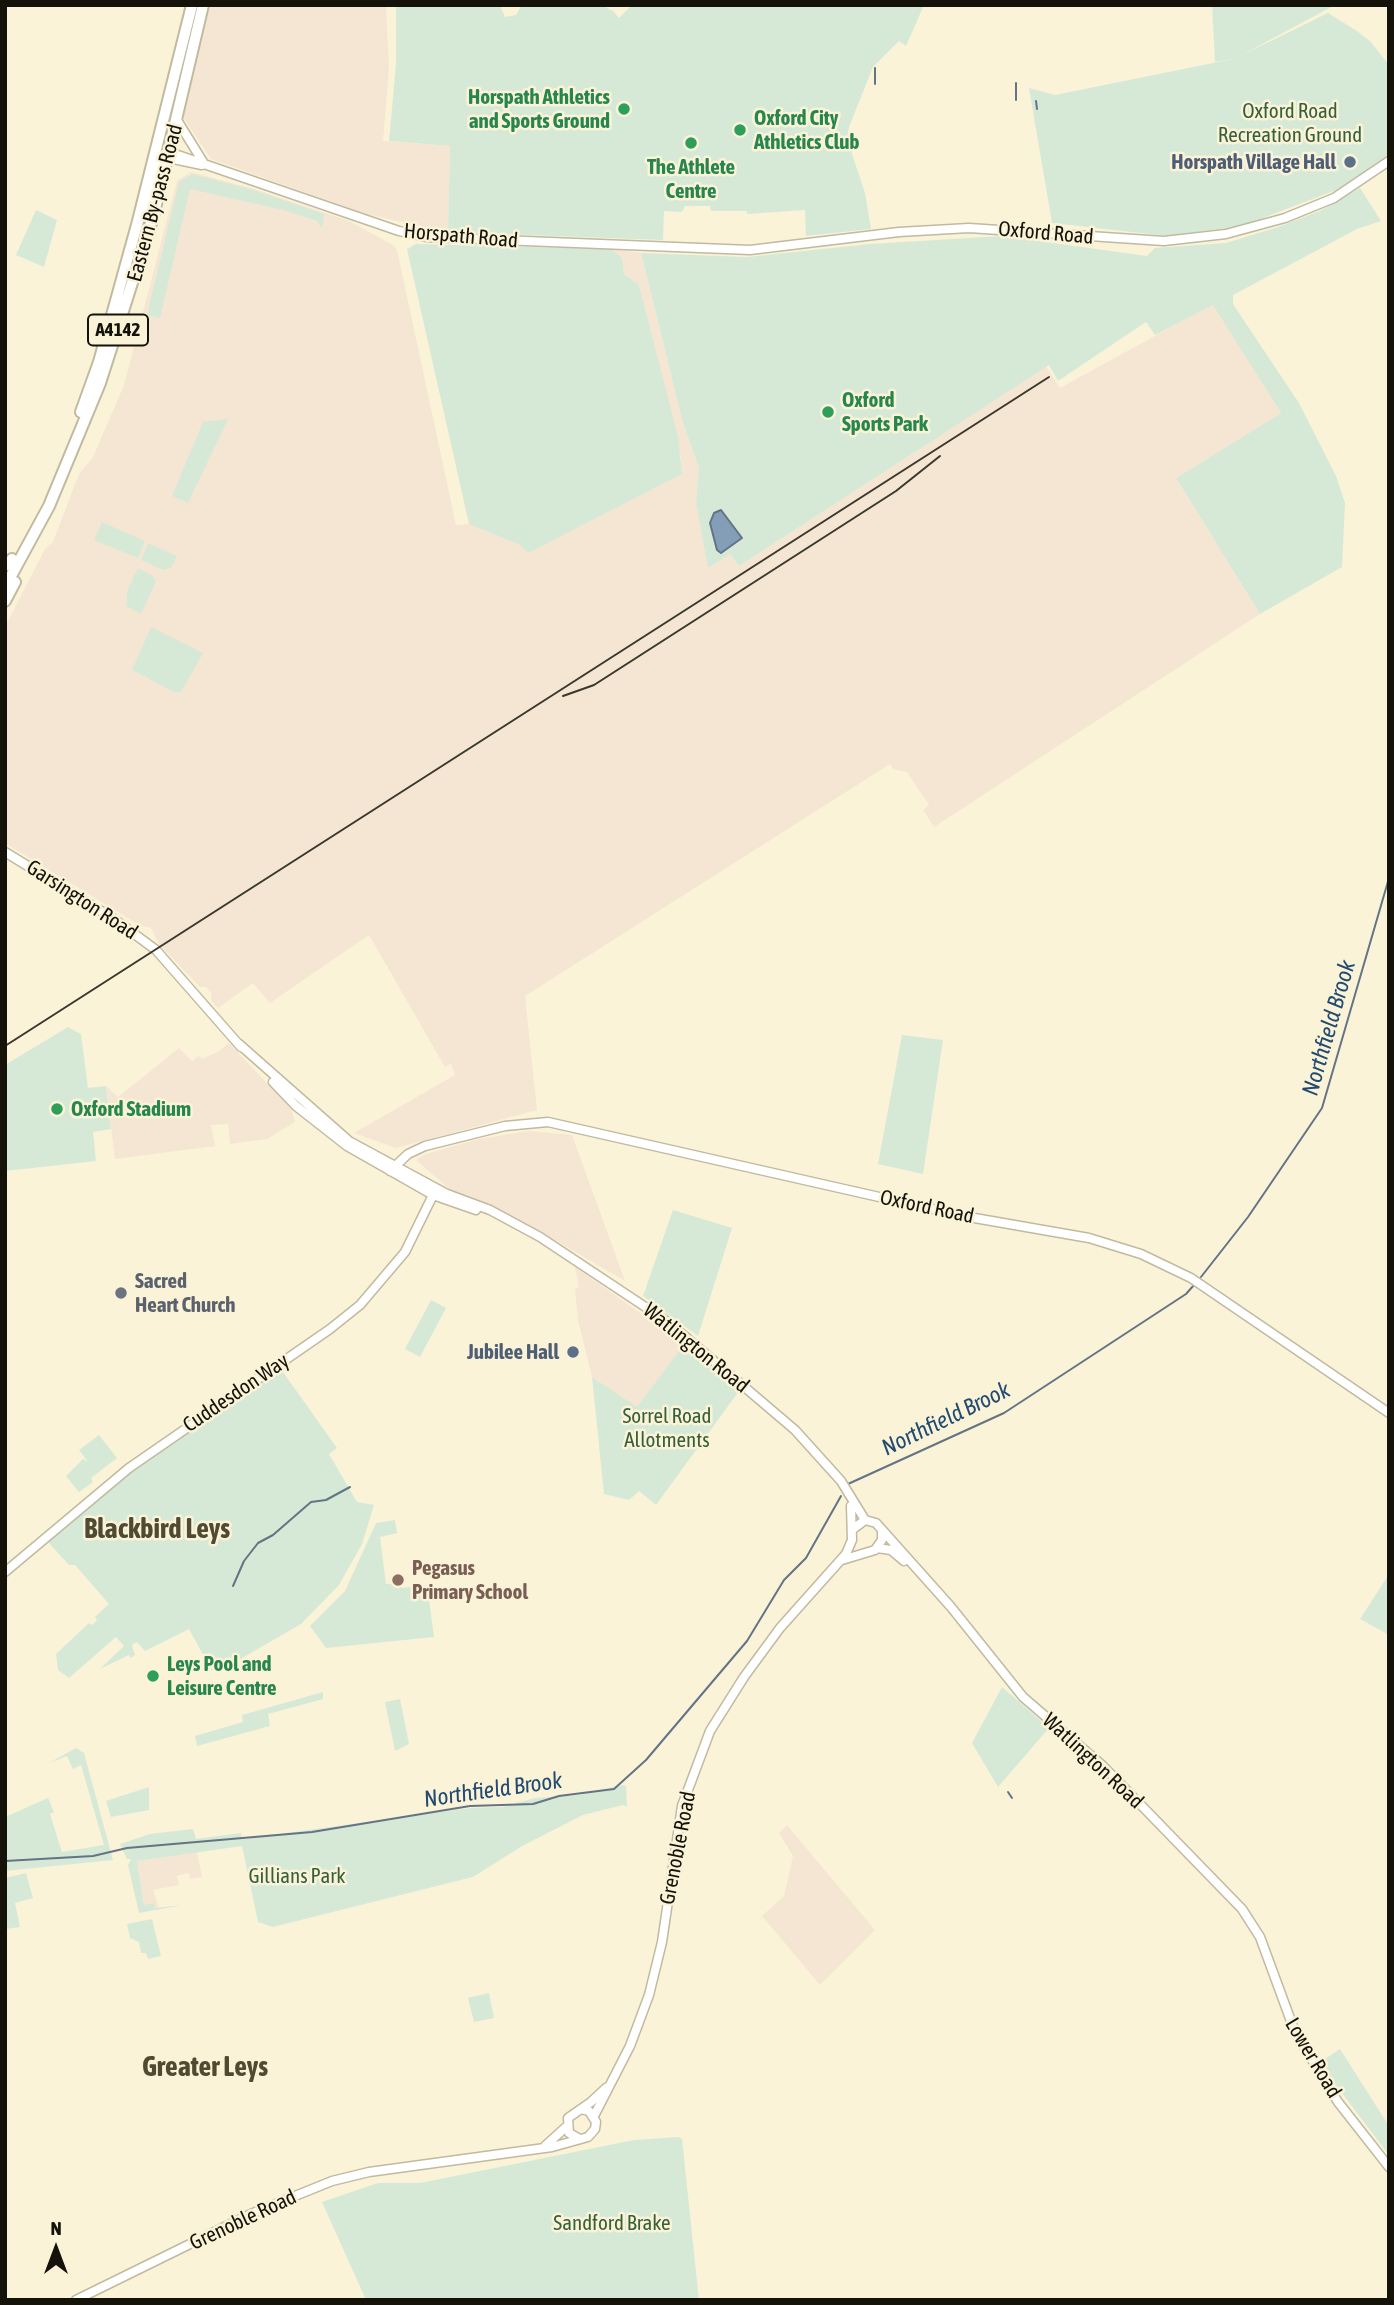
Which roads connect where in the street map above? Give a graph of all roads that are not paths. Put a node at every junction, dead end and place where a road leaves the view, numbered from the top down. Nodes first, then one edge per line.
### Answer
1 (192, 5) edge
2 (203, 5) edge
3 (177, 120) junction
4 (164, 153) junction
5 (1389, 161) edge
6 (205, 165) junction
7 (686, 248) joint
8 (49, 506) junction
9 (9, 562) edge
10 (5, 572) edge
11 (5, 587) edge
12 (5, 601) edge
13 (5, 852) edge
14 (156, 950) joint
15 (425, 1146) junction
16 (392, 1168) junction
17 (401, 1173) junction
18 (435, 1192) junction
19 (1389, 1413) edge
20 (848, 1492) junction
21 (864, 1520) junction
22 (881, 1528) junction
23 (853, 1529) junction
24 (852, 1540) junction
25 (877, 1548) junction
26 (865, 1551) junction
27 (840, 1562) junction
28 (5, 1572) edge
29 (927, 1582) junction
30 (1260, 1937) joint
31 (607, 2087) junction
32 (582, 2109) junction
33 (594, 2116) junction
34 (566, 2127) junction
35 (583, 2139) junction
36 (543, 2148) junction
37 (1389, 2167) edge
38 (76, 2300) edge

1 - 4 highway, Eastern By-pass Road / A4142
2 - 3 highway, Eastern By-pass Road / A4142
3 - 4 highway, Eastern By-pass Road / A4142
3 - 6 street
4 - 6 street, Horspath Road
4 - 8 highway, Eastern By-pass Road / A4142
4 - 9 highway, Eastern By-pass Road / A4142
5 - 7 street, Oxford Road
6 - 7 street, Horspath Road
8 - 11 highway, Eastern By-pass Road / A4142
8 - 12 highway
9 - 10 highway, Eastern By-pass Road / A4142
13 - 14 street, Garsington Road
14 - 16 street, Watlington Road
15 - 16 street, Oxford Road
15 - 17 street
15 - 19 street, Oxford Road
16 - 17 street, Watlington Road
17 - 18 street, Watlington Road
18 - 20 street, Watlington Road
18 - 28 street, Cuddesdon Way
20 - 21 street, Watlington Road
20 - 23 street
21 - 22 street
21 - 23 street
22 - 25 street
22 - 29 street, Watlington Road
23 - 24 street
24 - 26 street
24 - 27 street, Grenoble Road
25 - 26 street
25 - 29 street, Watlington Road
26 - 27 street, Grenoble Road
27 - 31 street, Grenoble Road
29 - 30 street, Watlington Road
30 - 37 street, Lower Road
31 - 32 street, Grenoble Road
31 - 33 street, Grenoble Road
32 - 33 street
32 - 34 street
33 - 35 street
34 - 35 street
34 - 36 street
35 - 36 street, Grenoble Road
36 - 38 street, Grenoble Road

